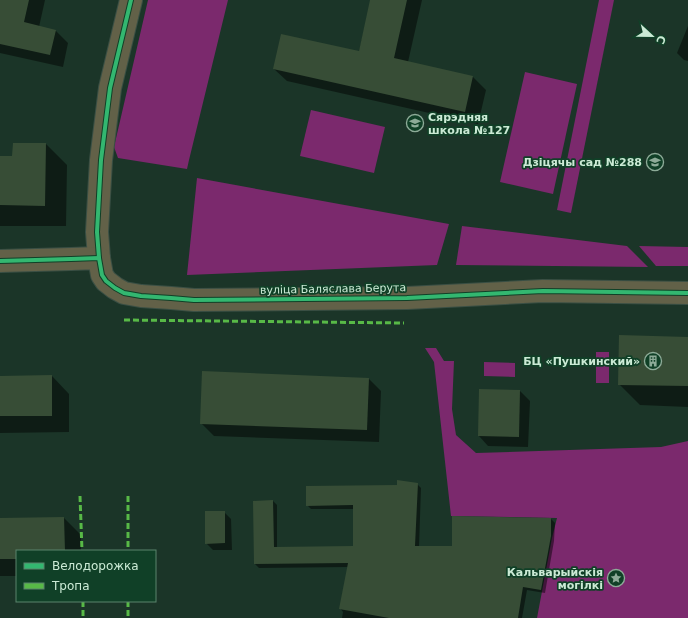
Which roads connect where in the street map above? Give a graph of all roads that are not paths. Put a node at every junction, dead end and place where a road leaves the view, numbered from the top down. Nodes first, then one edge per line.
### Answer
1 (131, 0) edge
2 (99, 258) junction
3 (0, 261) edge
4 (688, 293) edge

1 - 2 street, вуліца Баляслава Берута
2 - 3 street
2 - 4 street, вуліца Баляслава Берута

